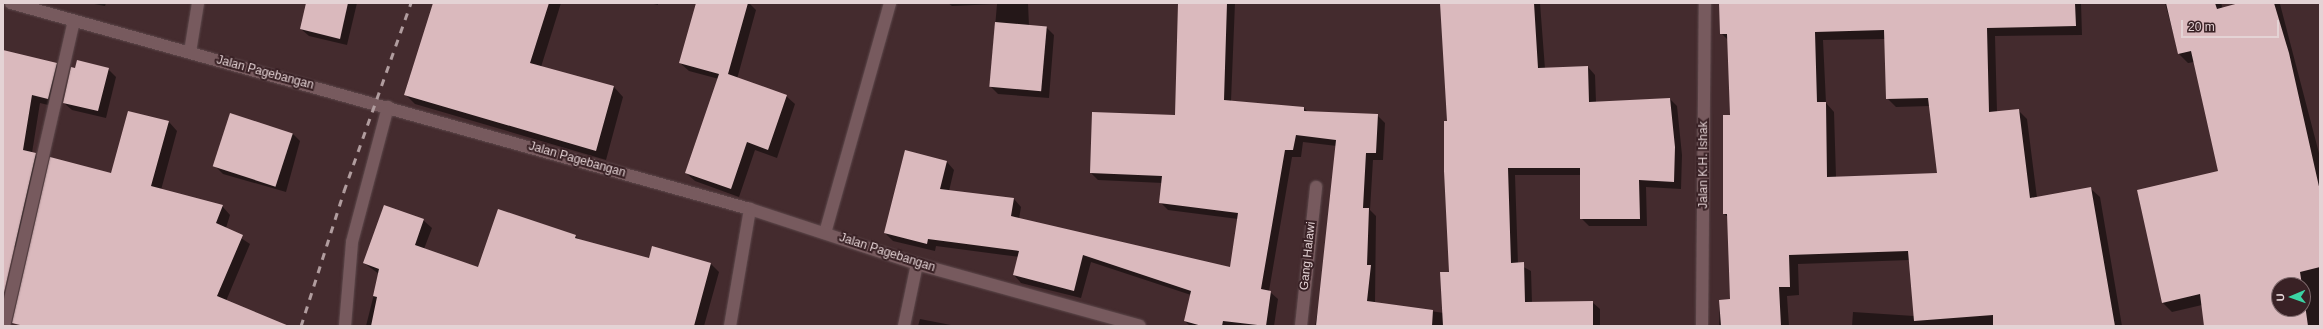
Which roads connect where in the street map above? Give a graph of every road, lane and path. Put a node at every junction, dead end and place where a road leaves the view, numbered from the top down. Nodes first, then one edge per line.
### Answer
1 (11, 3) edge
2 (198, 3) edge
3 (890, 3) edge
4 (1705, 3) edge
5 (74, 21) junction
6 (190, 52) junction
7 (388, 107) junction
8 (1316, 187) dead end
9 (750, 209) junction
10 (825, 233) junction
11 (917, 264) junction
12 (4, 326) edge
13 (345, 326) edge
14 (730, 326) edge
15 (904, 326) edge
16 (1140, 326) edge
17 (1301, 326) edge
18 (1702, 326) edge

1 - 5 street, Jalan Pagebangan
2 - 6 street
3 - 10 street
4 - 18 street, Jalan K.H. Ishak
5 - 6 street, Jalan Pagebangan
5 - 12 street
6 - 7 street, Jalan Pagebangan
7 - 9 street, Jalan Pagebangan
7 - 13 street
8 - 17 street, Gang Halawi
9 - 10 street, Jalan Pagebangan
9 - 14 street
10 - 11 street, Jalan Pagebangan
11 - 15 street
11 - 16 street, Jalan Pagebangan

